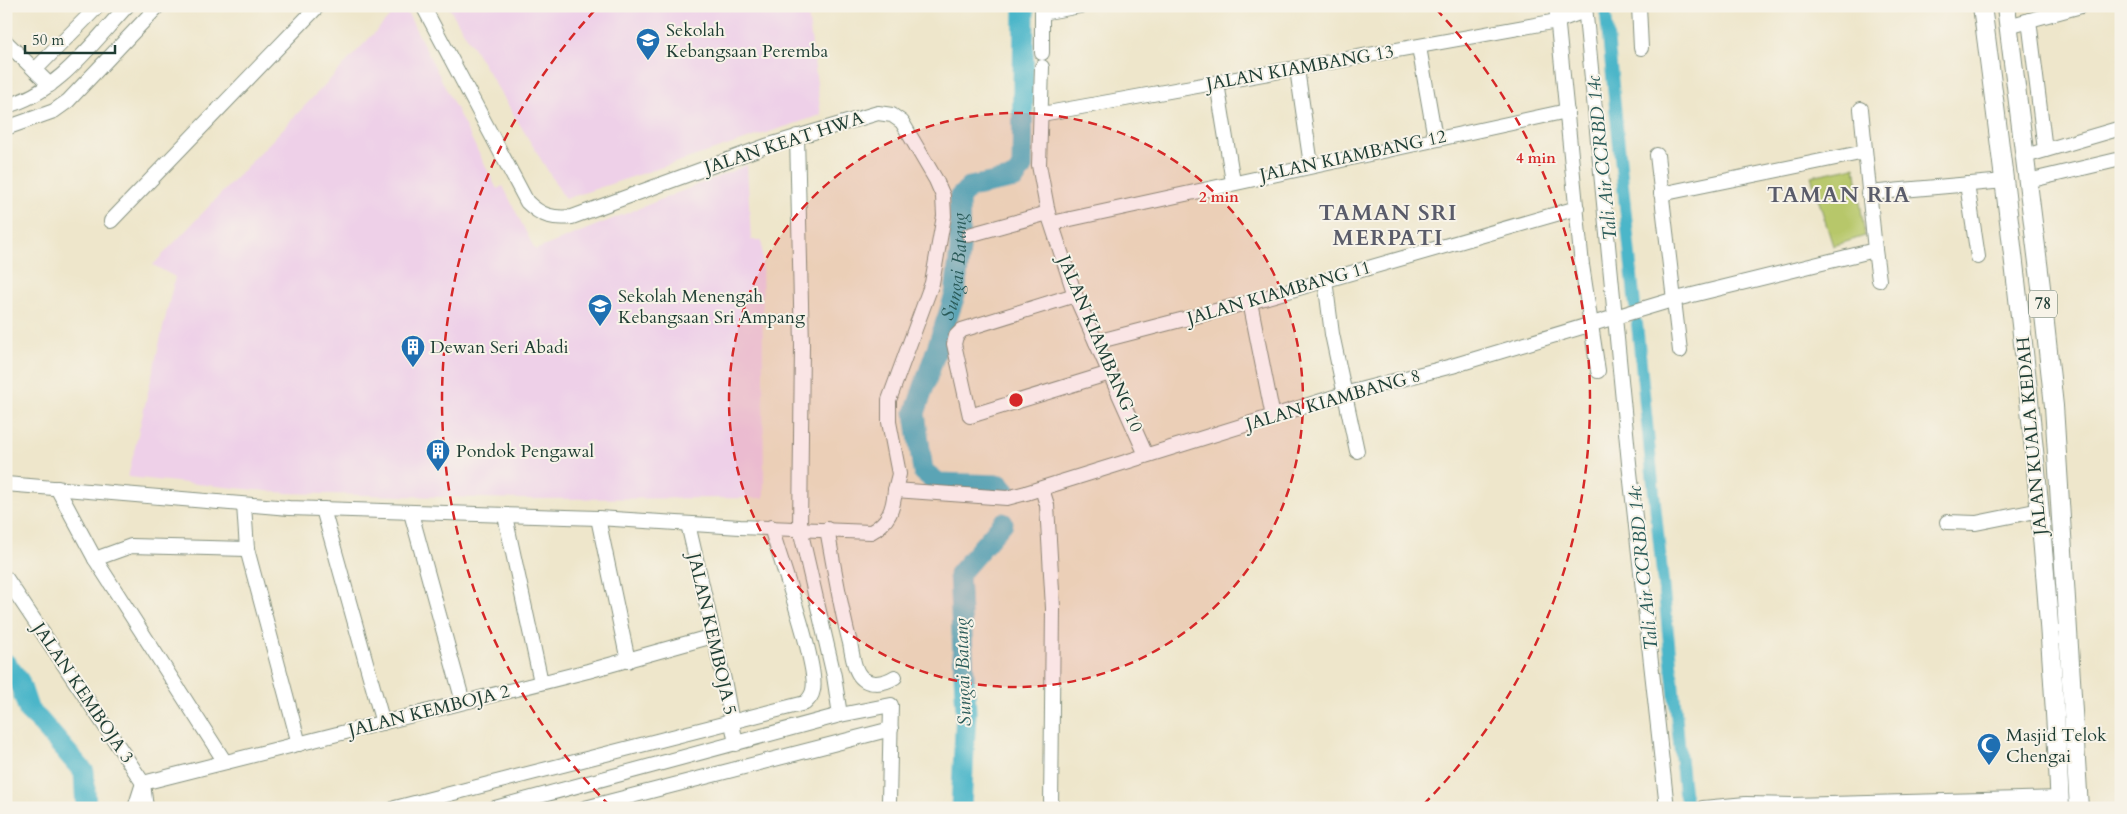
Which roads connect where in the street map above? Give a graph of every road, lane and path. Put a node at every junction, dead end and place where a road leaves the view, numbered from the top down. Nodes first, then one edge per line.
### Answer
1 (98, 6) edge
2 (127, 6) edge
3 (158, 6) edge
4 (318, 6) edge
5 (423, 6) edge
6 (1080, 6) edge
7 (1556, 6) edge
8 (1639, 6) edge
9 (1982, 6) edge
10 (2004, 6) edge
11 (2081, 6) edge
12 (1585, 8) edge
13 (1042, 9) edge
14 (2029, 20) junction
15 (1557, 21) junction
16 (2008, 26) junction
17 (6, 42) edge
18 (1419, 47) junction
19 (1641, 48) dead end
20 (1297, 68) junction
21 (36, 70) junction
22 (1218, 83) junction
23 (50, 85) junction
24 (6, 106) edge
25 (1861, 109) dead end
26 (1567, 111) junction
27 (1042, 114) junction
28 (6, 128) edge
29 (2121, 128) edge
30 (797, 136) junction
31 (1435, 138) junction
32 (2045, 150) junction
33 (1864, 152) junction
34 (1657, 155) dead end
35 (2025, 156) junction
36 (2121, 159) edge
37 (1311, 165) junction
38 (2005, 181) junction
39 (2028, 181) junction
40 (1233, 182) junction
41 (1967, 184) junction
42 (1868, 192) junction
43 (1661, 194) junction
44 (1577, 208) junction
45 (1050, 218) junction
46 (111, 221) dead end
47 (968, 235) dead end
48 (1875, 250) junction
49 (1978, 257) dead end
50 (1325, 280) junction
51 (1879, 280) dead end
52 (1075, 295) junction
53 (1672, 300) junction
54 (1250, 302) junction
55 (1616, 317) junction
56 (1590, 325) junction
57 (1096, 342) junction
58 (1680, 352) dead end
59 (1598, 371) dead end
60 (1110, 374) junction
61 (1344, 394) junction
62 (1273, 417) junction
63 (1357, 451) dead end
64 (1146, 455) junction
65 (6, 484) edge
66 (57, 488) junction
67 (1042, 489) junction
68 (895, 490) junction
69 (244, 505) junction
70 (322, 509) junction
71 (2040, 510) junction
72 (411, 513) junction
73 (506, 516) junction
74 (598, 518) junction
75 (1947, 522) dead end
76 (688, 524) junction
77 (771, 528) junction
78 (800, 528) junction
79 (827, 530) junction
80 (247, 549) junction
81 (95, 559) junction
82 (6, 578) edge
83 (843, 615) junction
84 (821, 619) junction
85 (713, 636) junction
86 (628, 661) junction
87 (858, 673) junction
88 (834, 676) junction
89 (895, 677) dead end
90 (2072, 679) junction
91 (542, 682) junction
92 (463, 702) junction
93 (840, 715) junction
94 (732, 721) junction
95 (382, 723) junction
96 (891, 729) junction
97 (299, 744) junction
98 (736, 744) junction
99 (225, 762) junction
100 (2059, 774) junction
101 (144, 783) junction
102 (533, 803) edge
103 (2060, 803) edge
104 (1792, 806) edge
105 (135, 808) edge
106 (146, 808) edge
107 (395, 808) edge
108 (495, 808) edge
109 (585, 808) edge
110 (887, 808) edge
111 (1051, 808) edge
112 (1667, 808) edge
113 (1702, 808) edge
114 (2080, 808) edge

1 - 21 street
2 - 23 street
3 - 28 street
4 - 46 street
5 - 30 street, JALAN KEAT HWA
6 - 13 street
7 - 15 street
8 - 19 street
9 - 38 main road, JALAN KUALA KEDAH / 78
10 - 16 main road, JALAN KUALA KEDAH / 78
10 - 38 main road
11 - 14 street
12 - 15 street, JALAN KIAMBANG 13
12 - 55 street
13 - 27 street, JALAN KIAMBANG 10
14 - 16 street
14 - 32 street
15 - 18 street, JALAN KIAMBANG 13
15 - 26 street
16 - 35 main road, JALAN KUALA KEDAH / 78
17 - 21 street
18 - 20 street, JALAN KIAMBANG 13
18 - 31 street
20 - 22 street, JALAN KIAMBANG 13
20 - 37 street
21 - 23 street
22 - 27 street, JALAN KIAMBANG 13
22 - 40 street
23 - 24 street
25 - 33 street
26 - 31 street, JALAN KIAMBANG 12
26 - 44 street
27 - 45 street, JALAN KIAMBANG 10
29 - 32 street
30 - 68 street, JALAN KEAT HWA
30 - 78 street
31 - 37 street, JALAN KIAMBANG 12
32 - 35 street
33 - 42 street
33 - 43 street
34 - 43 street
35 - 39 main road, JALAN KUALA KEDAH / 78
36 - 39 street
37 - 40 street, JALAN KIAMBANG 12
38 - 41 street
38 - 71 main road, JALAN KUALA KEDAH / 78
39 - 90 main road, JALAN KUALA KEDAH / 78
40 - 45 street, JALAN KIAMBANG 12
41 - 42 street
41 - 49 street
42 - 48 street
43 - 53 street
44 - 50 street, JALAN KIAMBANG 11
44 - 56 street
45 - 47 street, JALAN KIAMBANG 12
45 - 52 street, JALAN KIAMBANG 10
48 - 51 street
48 - 53 street, JALAN KIAMBANG 8
50 - 54 street, JALAN KIAMBANG 11
50 - 61 street
52 - 57 street, JALAN KIAMBANG 10
52 - 60 street
53 - 55 street, JALAN KIAMBANG 8
53 - 58 street
54 - 57 street, JALAN KIAMBANG 11
54 - 62 street
55 - 56 street, JALAN KIAMBANG 8
55 - 112 street
56 - 59 street
56 - 61 street, JALAN KIAMBANG 8
57 - 60 street, JALAN KIAMBANG 10
60 - 64 street, JALAN KIAMBANG 10
61 - 62 street, JALAN KIAMBANG 8
61 - 63 street
62 - 64 street, JALAN KIAMBANG 8
64 - 67 street, JALAN KIAMBANG 8
65 - 66 street, JALAN KEAT HWA
66 - 69 street, JALAN KEAT HWA
66 - 81 street
67 - 68 street, JALAN KIAMBANG 8
67 - 111 street
68 - 79 street, JALAN KEAT HWA
69 - 70 street, JALAN KEAT HWA
69 - 80 street
70 - 72 street, JALAN KEAT HWA
70 - 95 street
71 - 75 street
71 - 100 main road, JALAN KUALA KEDAH / 78
72 - 73 street, JALAN KEAT HWA
72 - 92 street
73 - 74 street, JALAN KEAT HWA
73 - 91 street
74 - 76 street, JALAN KEAT HWA
74 - 86 street
76 - 77 street, JALAN KEAT HWA
76 - 85 street, JALAN KEMBOJA 5
77 - 78 street, JALAN KEAT HWA
77 - 94 street
78 - 79 street, JALAN KEAT HWA
78 - 84 street
79 - 83 street
80 - 81 street
80 - 97 street
81 - 99 street
82 - 101 street, JALAN KEMBOJA 3
83 - 84 street
83 - 87 street
84 - 88 street
85 - 86 street, JALAN KEMBOJA 2
85 - 94 street, JALAN KEMBOJA 5
86 - 91 street, JALAN KEMBOJA 2
87 - 88 street
87 - 89 street
88 - 93 street
90 - 100 main road
90 - 114 main road, JALAN KUALA KEDAH / 78
91 - 92 street, JALAN KEMBOJA 2
92 - 95 street, JALAN KEMBOJA 2
93 - 96 street
93 - 98 street
94 - 98 street, JALAN KEMBOJA 5
94 - 107 street
95 - 97 street, JALAN KEMBOJA 2
96 - 109 street
96 - 110 street
97 - 99 street, JALAN KEMBOJA 2
98 - 102 street
99 - 101 street, JALAN KEMBOJA 2
100 - 103 main road, JALAN KUALA KEDAH / 78
101 - 105 street
101 - 106 street
102 - 108 street
103 - 104 street
104 - 113 street

